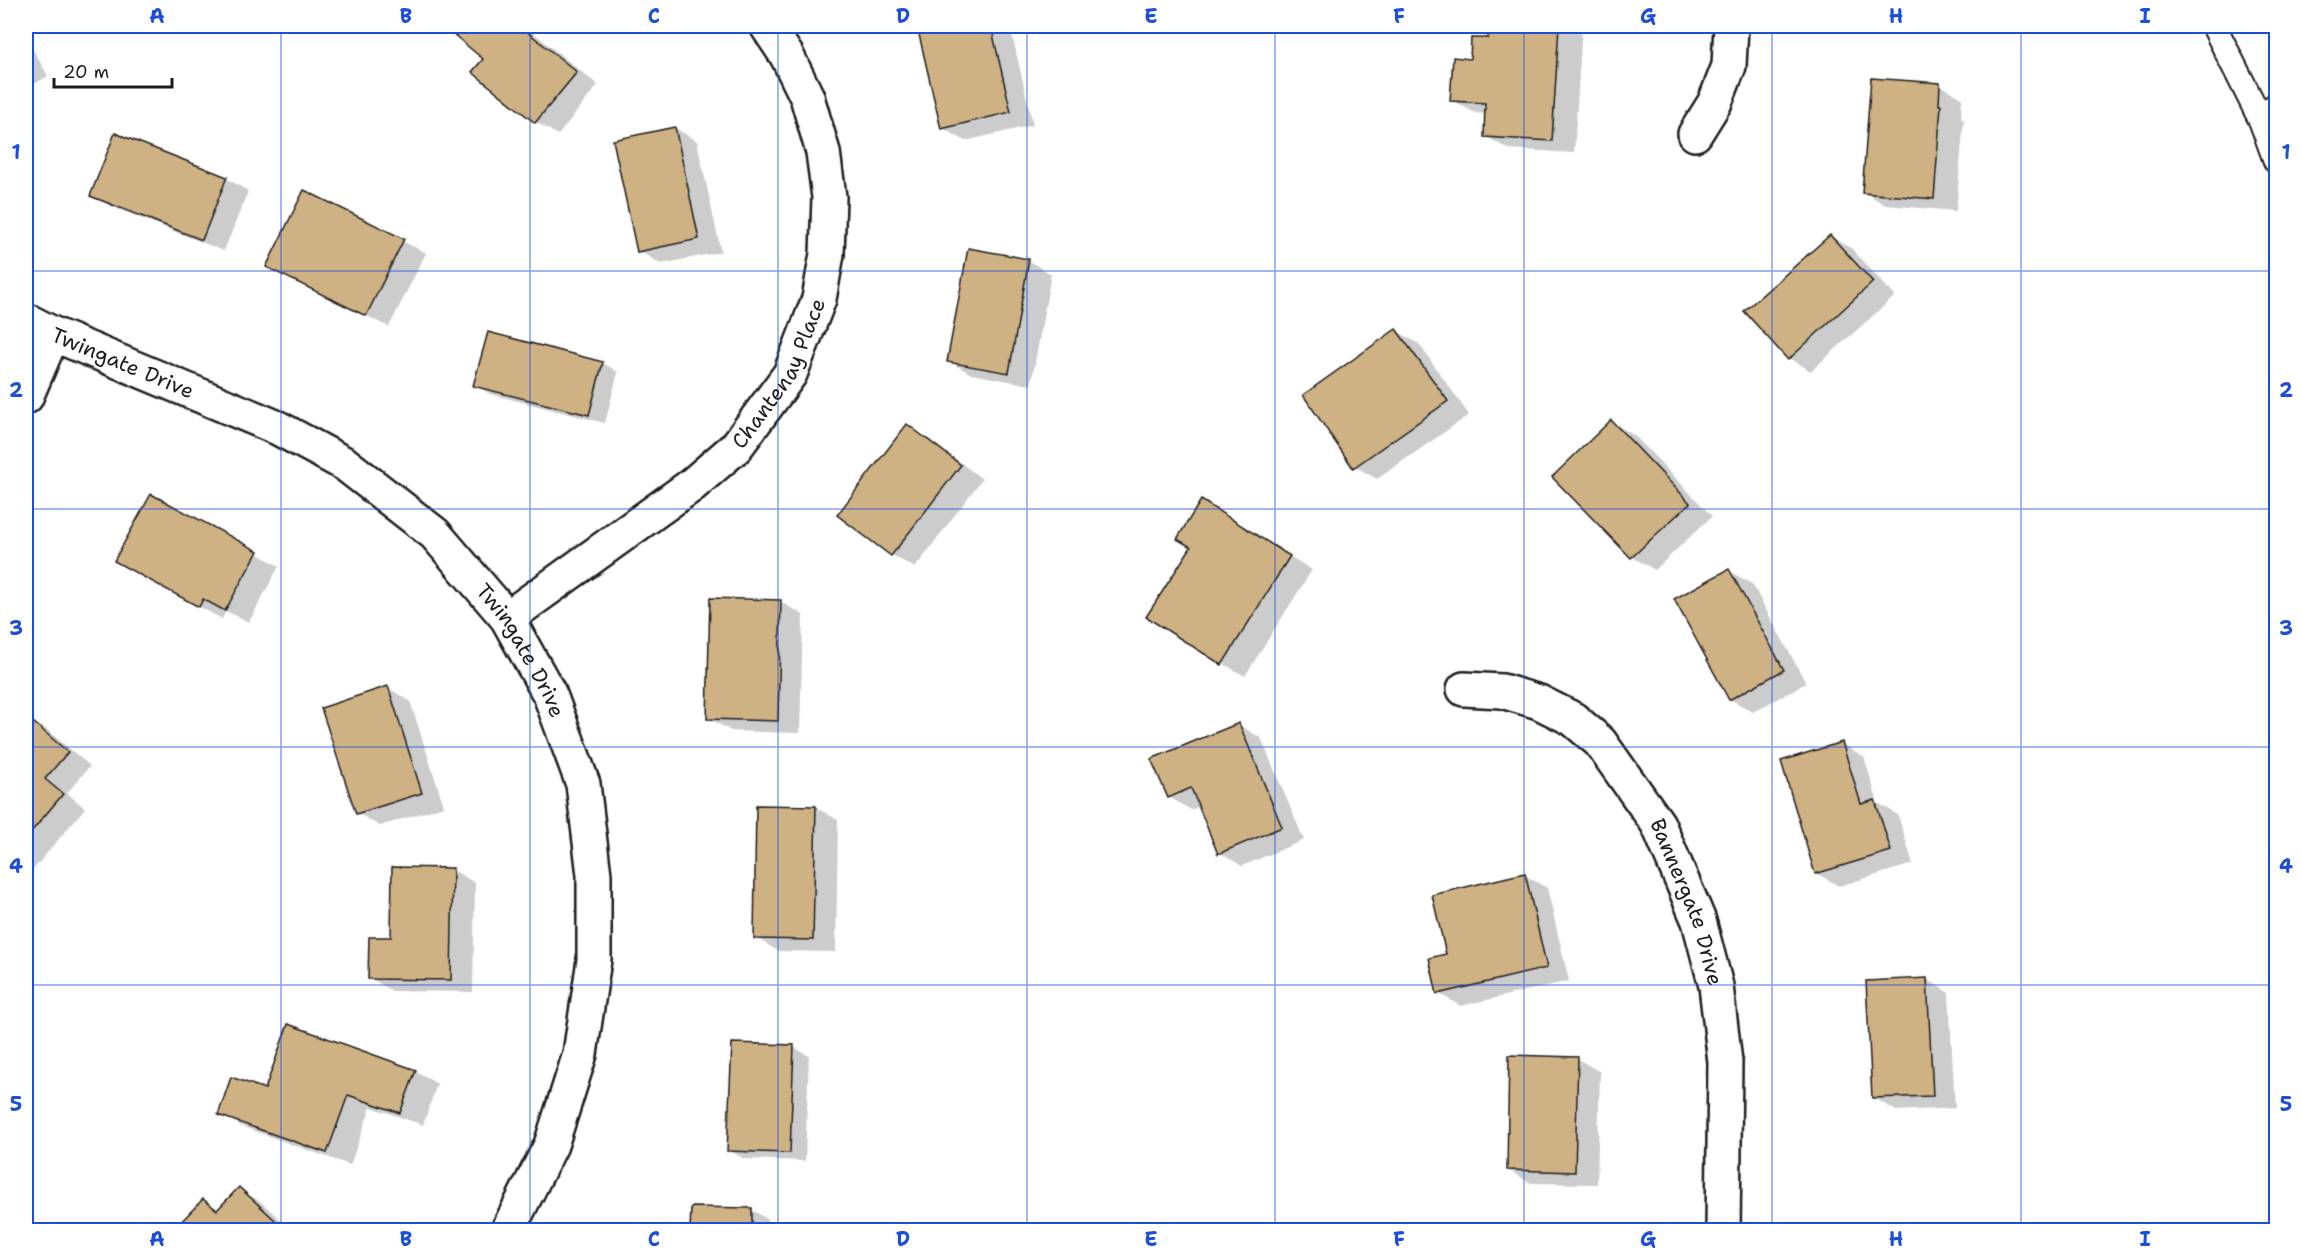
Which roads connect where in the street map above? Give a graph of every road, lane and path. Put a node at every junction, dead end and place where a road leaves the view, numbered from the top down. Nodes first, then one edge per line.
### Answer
1 (767, 26) edge
2 (1731, 26) edge
3 (2214, 26) edge
4 (2269, 113) edge
5 (1695, 134) dead end
6 (2277, 161) edge
7 (39, 327) edge
8 (26, 397) edge
9 (507, 618) junction
10 (1464, 689) dead end
11 (508, 1230) edge
12 (1723, 1230) edge

1 - 9 street, Chantenay Place
2 - 5 street
3 - 4 lane
4 - 6 lane
7 - 8 street
7 - 9 street, Twingate Drive
9 - 11 street, Twingate Drive
10 - 12 street, Bannergate Drive

